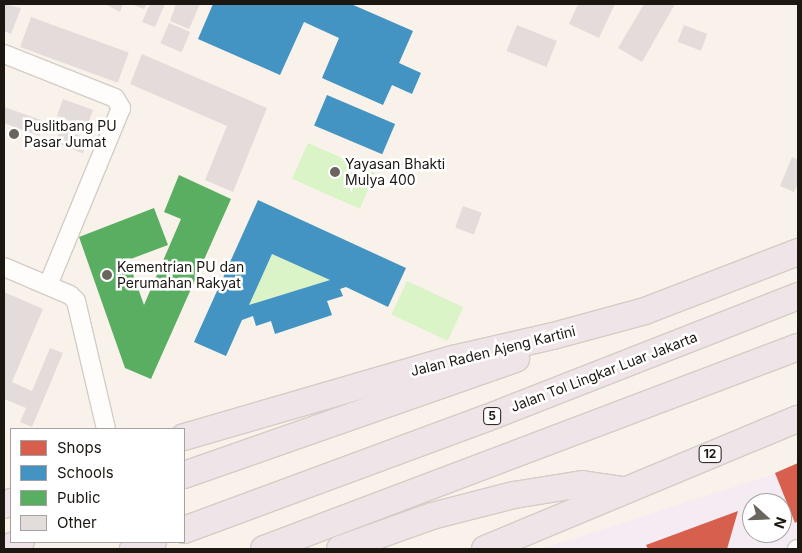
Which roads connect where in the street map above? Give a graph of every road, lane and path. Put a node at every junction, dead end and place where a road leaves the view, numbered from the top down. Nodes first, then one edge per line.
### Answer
1 (4, 54) edge
2 (798, 252) edge
3 (4, 266) edge
4 (48, 285) junction
5 (798, 296) edge
6 (553, 336) junction
7 (798, 347) edge
8 (798, 419) edge
9 (106, 428) edge
10 (185, 437) edge
11 (185, 475) edge
12 (622, 490) junction
13 (185, 530) edge
14 (19, 543) edge
15 (150, 543) edge
16 (4, 549) edge
17 (133, 549) edge
18 (264, 549) edge
19 (340, 549) edge
20 (485, 549) edge

1 - 4 street
2 - 6 highway, Jalan Raden Ajeng Kartini
3 - 4 street
4 - 9 street
5 - 13 highway, Jalan Tol Lingkar Luar Jakarta / 5
6 - 10 highway, Jalan Raden Ajeng Kartini
6 - 11 highway
7 - 18 highway
8 - 12 highway, 12
12 - 19 highway
12 - 20 highway, 12
14 - 16 highway
15 - 17 highway

